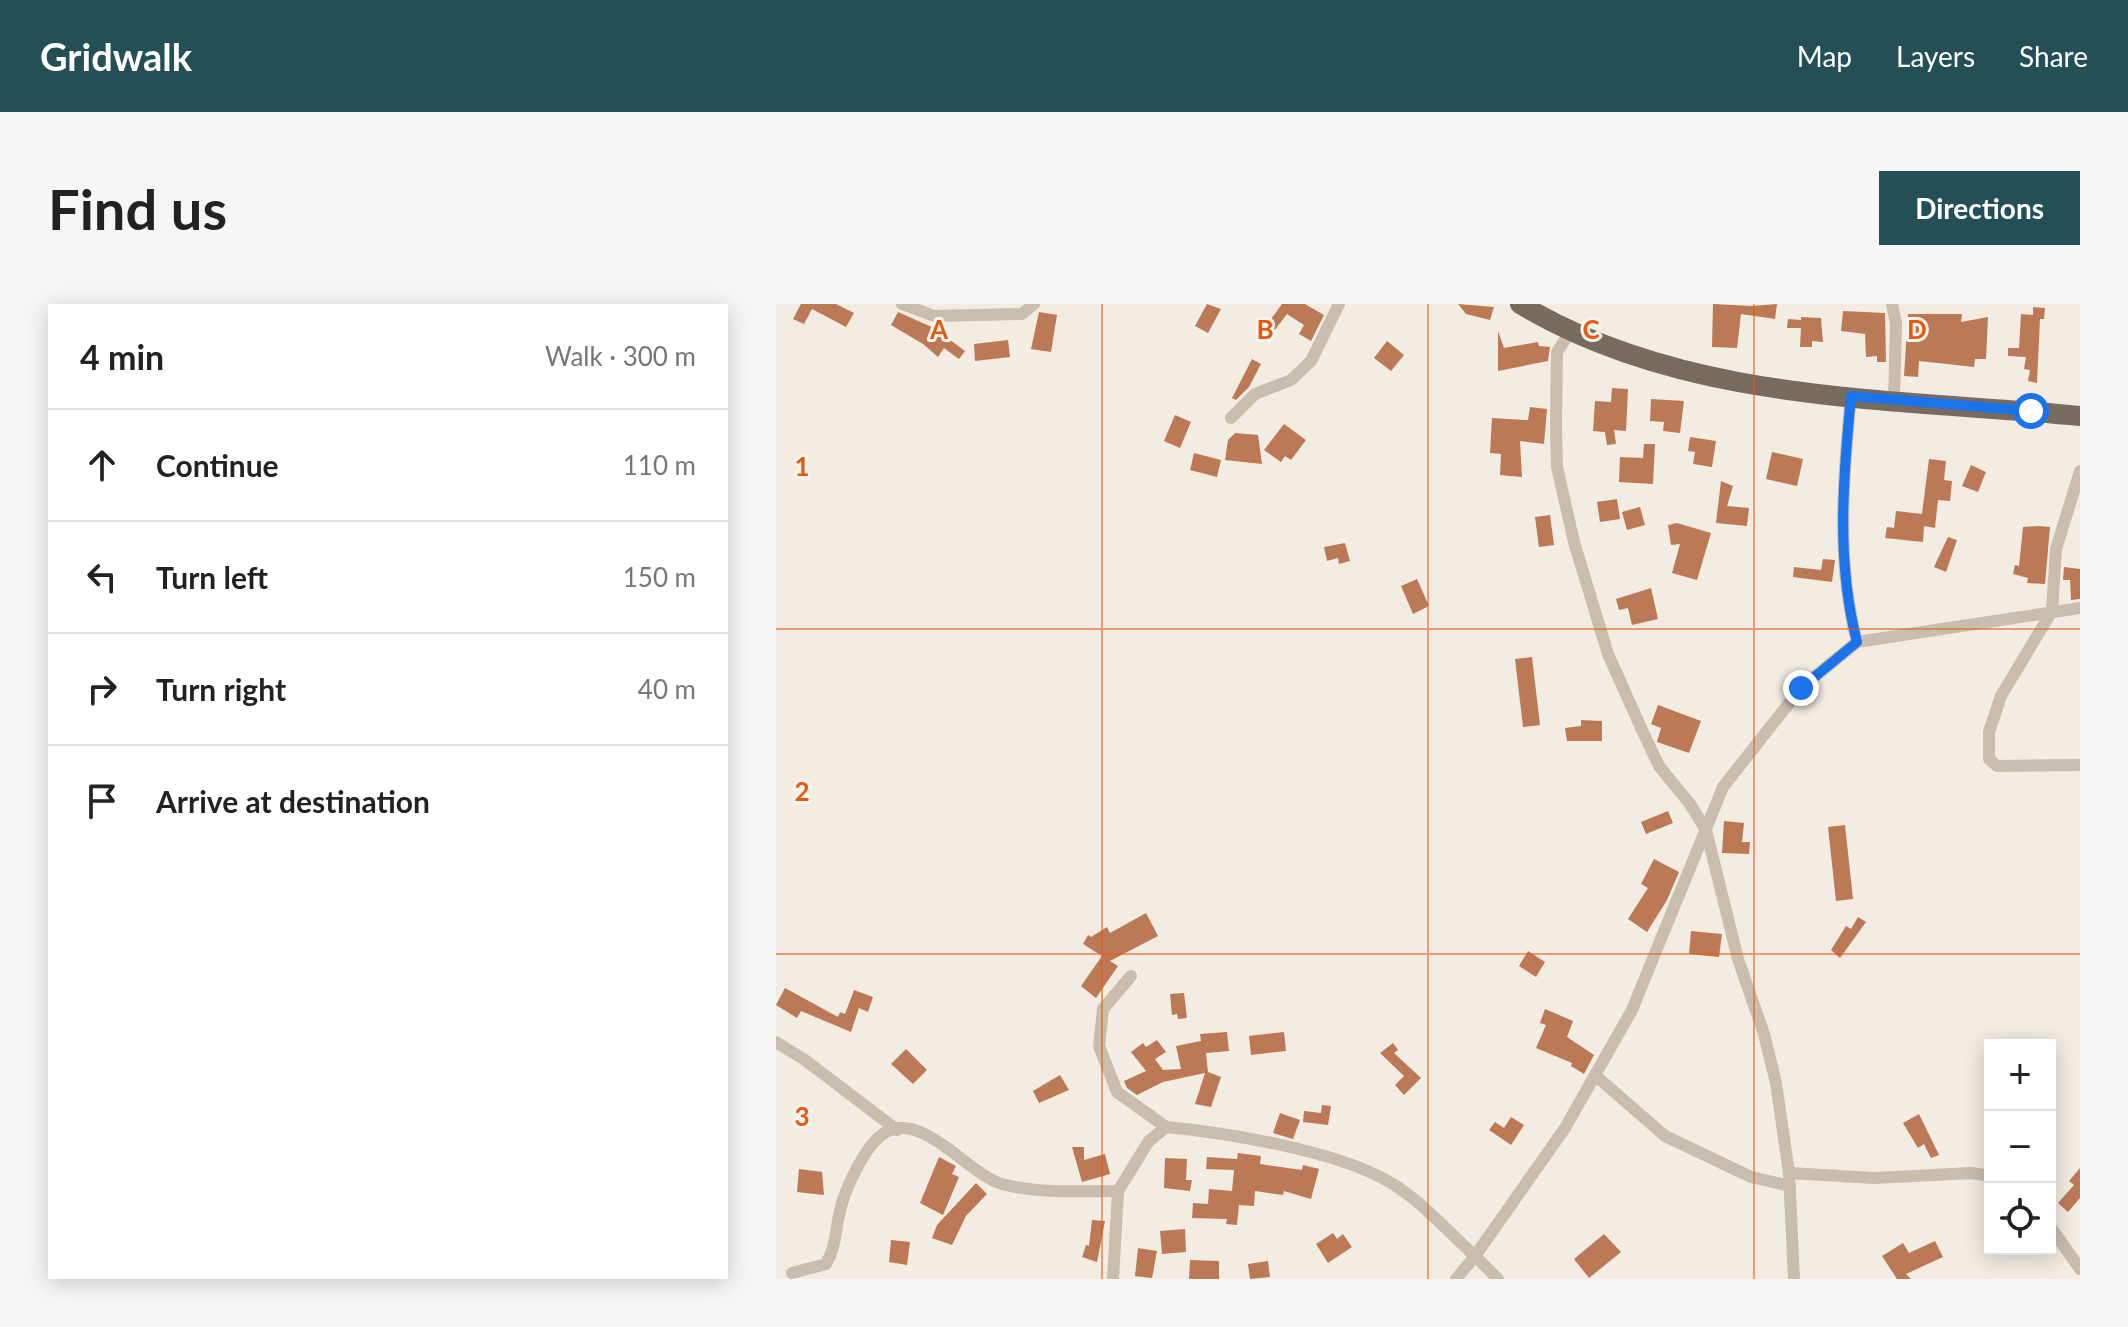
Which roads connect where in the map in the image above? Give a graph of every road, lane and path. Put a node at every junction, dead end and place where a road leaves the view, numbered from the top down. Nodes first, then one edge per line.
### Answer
1 (902, 304) edge
2 (1034, 304) edge
3 (1339, 304) edge
4 (1520, 304) edge
5 (1892, 304) edge
6 (1572, 329) junction
7 (1851, 396) junction
8 (1894, 400) junction
9 (2080, 416) edge
10 (1231, 418) dead end
11 (2080, 471) edge
12 (2080, 608) edge
13 (2052, 611) junction
14 (1857, 642) junction
15 (2080, 765) edge
16 (1706, 830) junction
17 (1131, 976) dead end
18 (776, 1042) edge
19 (1596, 1076) junction
20 (1166, 1127) junction
21 (897, 1130) junction
22 (1984, 1175) edge
23 (1790, 1179) junction
24 (1118, 1191) junction
25 (2056, 1235) edge
26 (1475, 1256) junction
27 (2080, 1269) edge
28 (792, 1273) dead end
29 (1113, 1279) edge
30 (1456, 1279) edge
31 (1498, 1279) edge
32 (1794, 1279) edge

1 - 2 street
3 - 10 street
4 - 6 main road
5 - 8 street
6 - 7 main road
6 - 16 street
7 - 8 main road
7 - 14 street
8 - 9 main road
11 - 13 street
12 - 13 street
13 - 14 street
13 - 15 street
14 - 16 street
16 - 19 street
16 - 23 street
17 - 20 street
18 - 21 street
19 - 23 street
19 - 26 street
20 - 24 street
20 - 26 street
21 - 24 street
21 - 28 street
22 - 23 street
23 - 32 street
24 - 29 street
25 - 27 street
26 - 30 street
26 - 31 street

